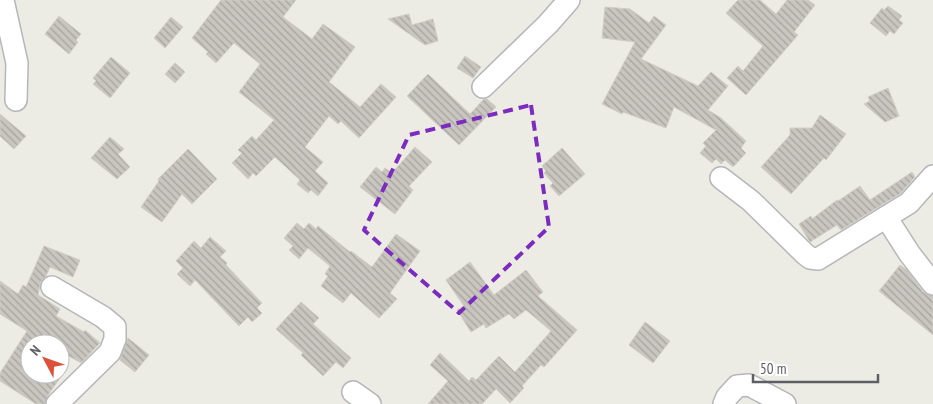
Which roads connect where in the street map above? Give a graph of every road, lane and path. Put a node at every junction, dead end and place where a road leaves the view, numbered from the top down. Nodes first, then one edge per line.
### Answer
1 (2, 0) edge
2 (570, 0) edge
3 (484, 87) dead end
4 (16, 100) dead end
5 (933, 176) edge
6 (721, 178) dead end
7 (886, 217) junction
8 (933, 284) edge
9 (52, 287) dead end
10 (57, 404) edge
11 (724, 404) edge
12 (785, 404) edge

1 - 4 street
2 - 3 street
5 - 7 street
6 - 7 street
7 - 8 street
9 - 10 street
11 - 12 street

